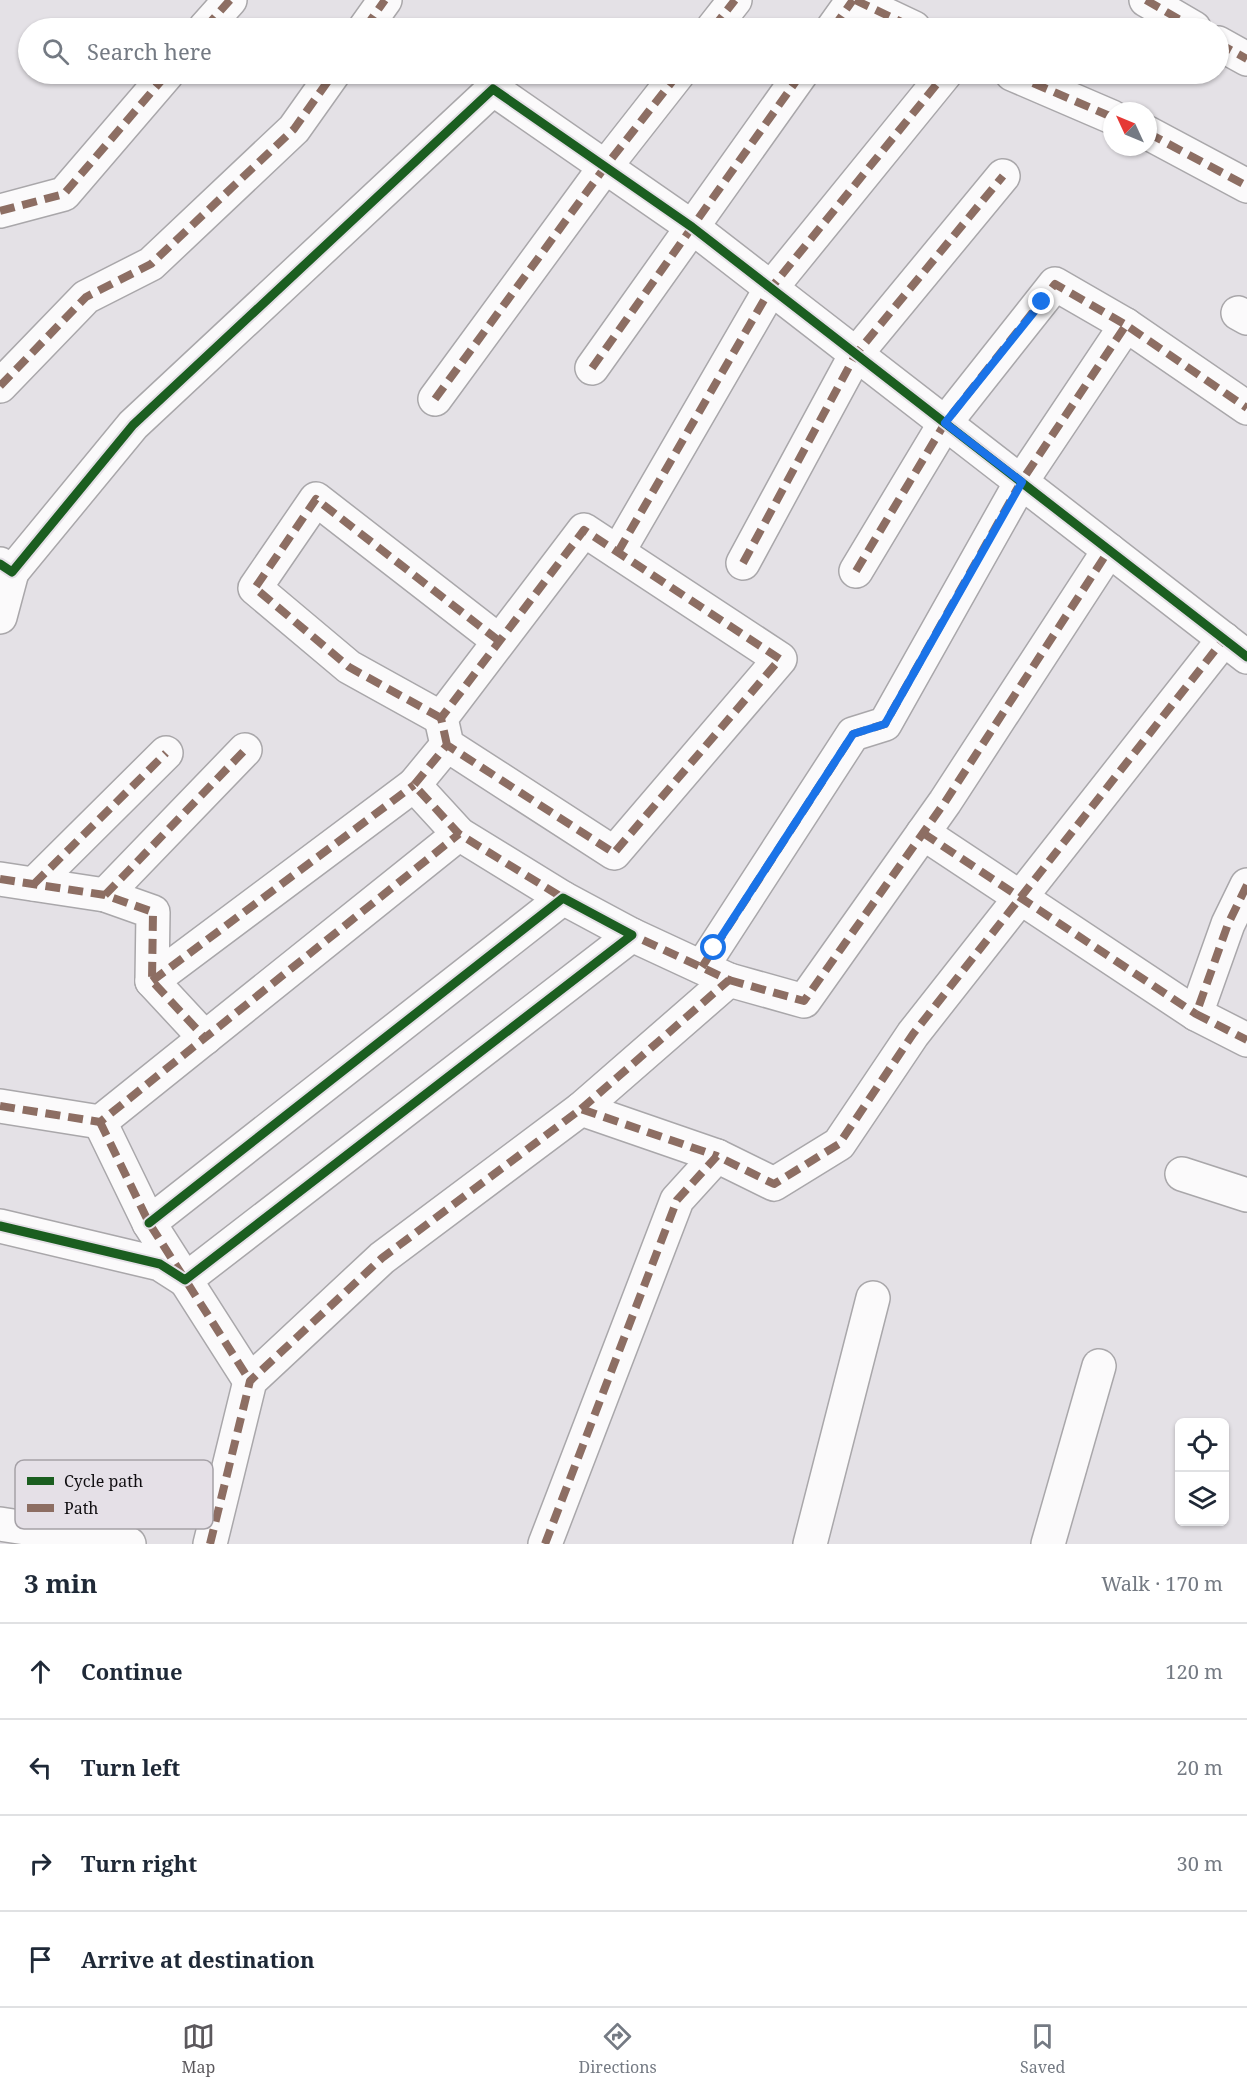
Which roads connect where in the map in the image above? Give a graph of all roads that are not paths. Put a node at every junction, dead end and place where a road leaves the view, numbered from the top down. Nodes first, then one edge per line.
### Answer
1 (230, 0) edge
2 (385, 0) edge
3 (735, 0) edge
4 (854, 0) edge
5 (1146, 0) edge
6 (214, 18) edge
7 (372, 18) edge
8 (721, 18) edge
9 (840, 18) edge
10 (893, 18) edge
11 (1177, 18) edge
12 (1229, 49) edge
13 (1247, 59) edge
14 (158, 84) edge
15 (326, 84) edge
16 (670, 84) edge
17 (794, 84) edge
18 (937, 84) edge
19 (1035, 84) edge
20 (1103, 113) edge
21 (1157, 138) edge
22 (605, 167) junction
23 (1003, 176) dead end
24 (1247, 186) edge
25 (0, 211) edge
26 (692, 227) junction
27 (771, 288) junction
28 (1126, 325) junction
29 (856, 354) junction
30 (592, 368) dead end
31 (0, 387) edge
32 (435, 399) dead end
33 (1247, 408) edge
34 (945, 423) junction
35 (1022, 482) junction
36 (1109, 550) junction
37 (618, 552) junction
38 (743, 563) dead end
39 (6, 568) edge
40 (856, 571) dead end
41 (0, 617) edge
42 (499, 641) junction
43 (1236, 648) edge
44 (444, 732) junction
45 (245, 750) dead end
46 (166, 753) dead end
47 (414, 785) junction
48 (923, 833) junction
49 (459, 834) junction
50 (0, 879) edge
51 (34, 884) junction
52 (1247, 885) edge
53 (105, 895) junction
54 (562, 898) junction
55 (1021, 898) junction
56 (632, 935) junction
57 (716, 974) junction
58 (152, 981) junction
59 (1197, 1014) junction
60 (205, 1038) junction
61 (1247, 1040) edge
62 (0, 1106) edge
63 (581, 1109) junction
64 (100, 1122) junction
65 (717, 1156) junction
66 (1182, 1174) dead end
67 (1247, 1195) edge
68 (149, 1223) junction
69 (0, 1226) edge
70 (185, 1280) junction
71 (873, 1298) dead end
72 (1099, 1366) dead end
73 (250, 1381) junction
74 (0, 1524) edge
75 (15, 1526) edge
76 (32, 1529) edge
77 (129, 1544) edge
78 (210, 1544) edge
79 (545, 1544) edge
80 (810, 1544) edge
81 (1048, 1544) edge

1 - 6 street
2 - 7 street
3 - 8 street
4 - 9 street
4 - 10 street
5 - 11 street
12 - 13 street
14 - 25 street
15 - 31 street
16 - 22 street
17 - 26 street
18 - 27 street
19 - 20 street
21 - 24 street
22 - 26 street
22 - 32 street
22 - 39 street
23 - 29 street
26 - 27 street
26 - 30 street
27 - 29 street
27 - 37 street
28 - 33 street
28 - 34 street
28 - 35 street
29 - 34 street
29 - 38 street
34 - 35 street
34 - 40 street
35 - 36 street
35 - 57 street
36 - 43 street
36 - 48 street
37 - 42 street
37 - 44 street
39 - 41 street
42 - 44 street
42 - 44 street
43 - 55 street
44 - 47 street
45 - 53 street
46 - 51 street
47 - 49 street
47 - 58 street
48 - 55 street
48 - 57 street
49 - 54 street
49 - 60 street
50 - 51 street
51 - 53 street
52 - 59 street
53 - 58 street
54 - 56 street
54 - 68 street
55 - 59 street
55 - 65 street
56 - 57 street
56 - 70 street
57 - 63 street
58 - 60 street
59 - 61 street
60 - 64 street
62 - 64 street
63 - 65 street
63 - 73 street
64 - 68 street
65 - 79 street
66 - 67 street
68 - 70 street
69 - 70 street
70 - 73 street
71 - 80 street
72 - 81 street
73 - 78 street
74 - 75 street
76 - 77 street

